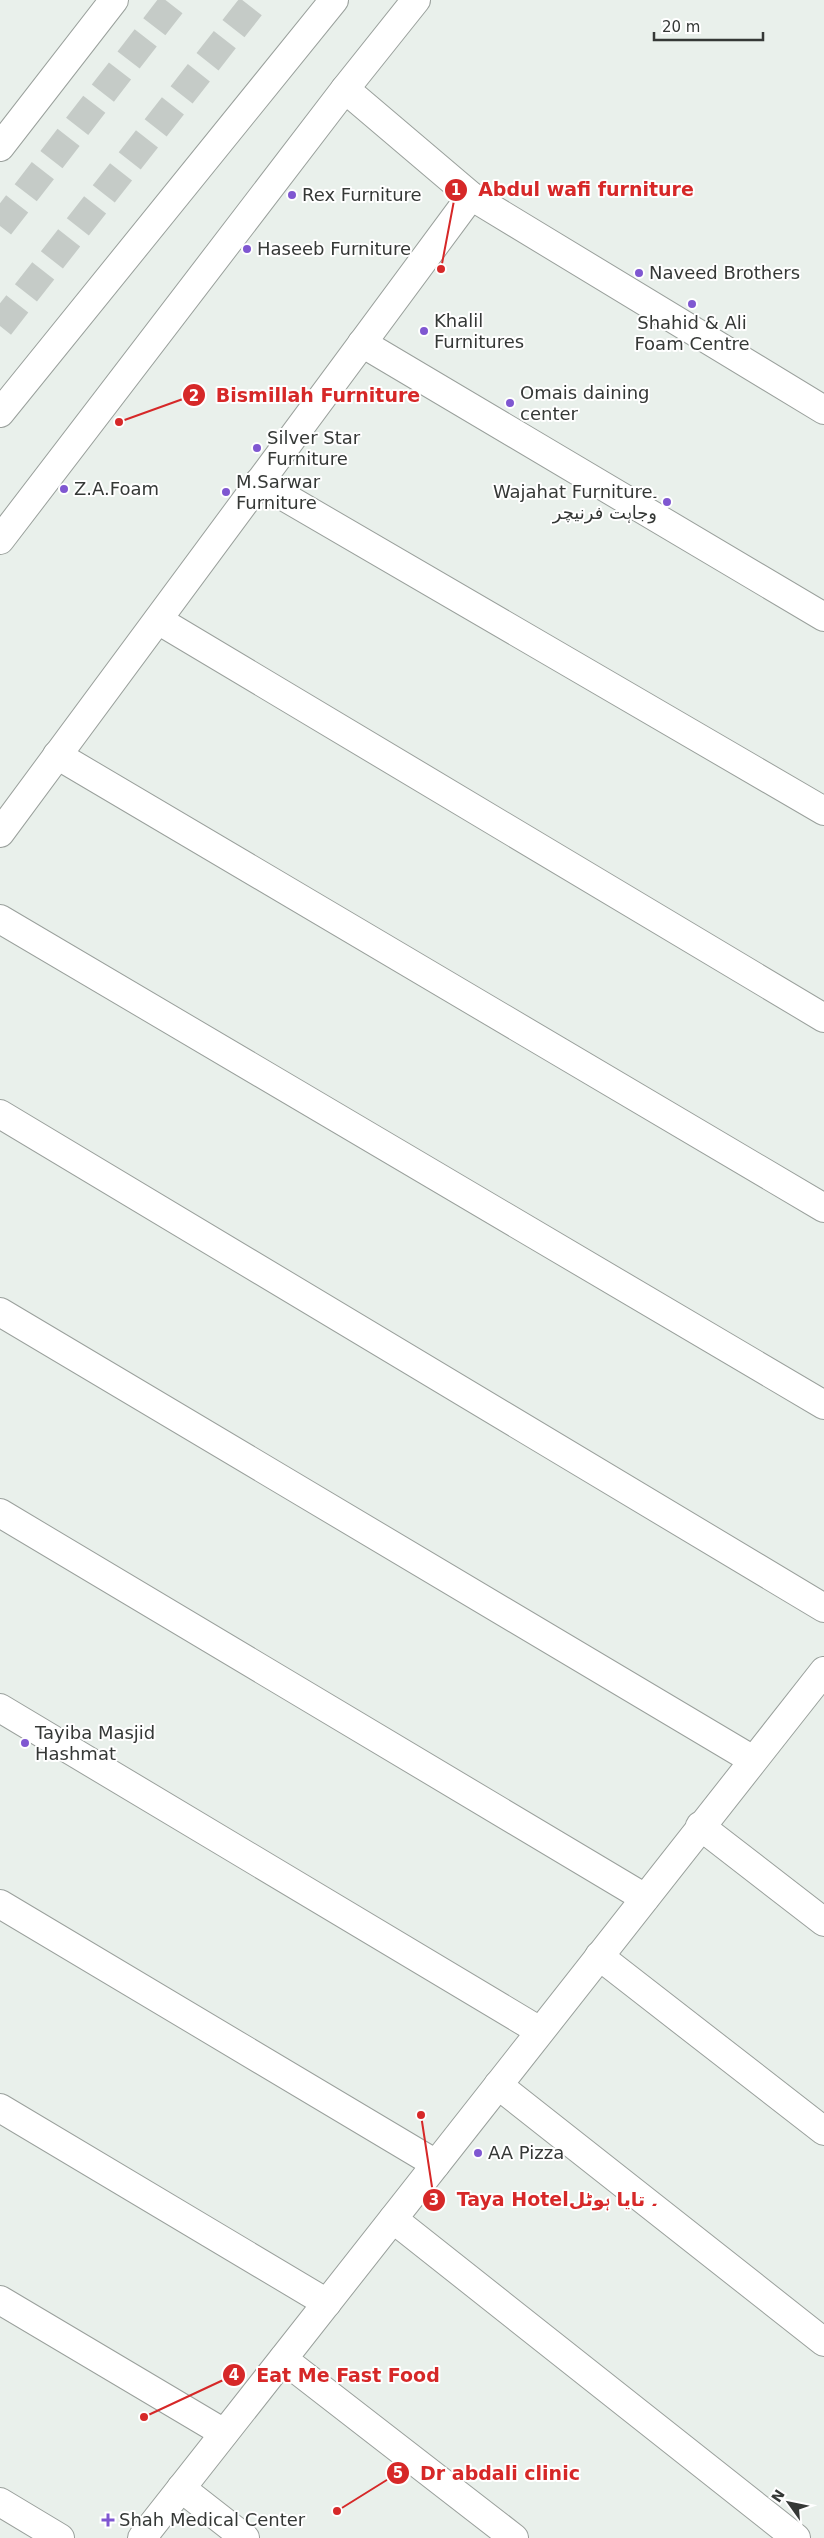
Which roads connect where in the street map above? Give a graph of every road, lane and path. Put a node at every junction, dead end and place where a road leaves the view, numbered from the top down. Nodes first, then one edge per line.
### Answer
1 (114, 0) edge
2 (334, 0) edge
3 (416, 0) edge
4 (345, 89) junction
5 (0, 147) edge
6 (471, 196) junction
7 (362, 343) junction
8 (824, 410) edge
9 (0, 413) edge
10 (259, 482) junction
11 (0, 540) edge
12 (824, 616) edge
13 (158, 620) junction
14 (57, 755) junction
15 (824, 812) edge
16 (0, 833) edge
17 (0, 919) edge
18 (824, 1018) edge
19 (0, 1114) edge
20 (824, 1208) edge
21 (0, 1312) edge
22 (824, 1405) edge
23 (0, 1513) edge
24 (824, 1608) edge
25 (824, 1671) edge
26 (815, 1701) edge
27 (0, 1708) edge
28 (753, 1760) junction
29 (700, 1826) junction
30 (646, 1898) junction
31 (0, 1904) edge
32 (824, 1922) edge
33 (600, 1956) junction
34 (540, 2031) junction
35 (498, 2085) junction
36 (0, 2108) edge
37 (824, 2131) edge
38 (436, 2164) junction
39 (393, 2219) junction
40 (0, 2300) edge
41 (327, 2303) junction
42 (824, 2342) edge
43 (283, 2359) junction
44 (224, 2433) junction
45 (181, 2488) junction
46 (0, 2502) edge
47 (60, 2538) edge
48 (142, 2538) edge
49 (245, 2538) edge
50 (514, 2538) edge
51 (796, 2538) edge

1 - 5 street
2 - 9 street
3 - 4 street
4 - 6 street
4 - 11 street
6 - 7 street
6 - 8 street
7 - 10 street
7 - 12 street
10 - 13 street
10 - 15 street
13 - 14 street
13 - 18 street
14 - 16 street
14 - 20 street
17 - 22 street
19 - 24 street
21 - 28 street
23 - 30 street
25 - 26 street
26 - 28 street
27 - 34 street
28 - 29 street
29 - 30 street
29 - 32 street
30 - 33 street
31 - 38 street
33 - 34 street
33 - 37 street
34 - 35 street
35 - 38 street
35 - 42 street
36 - 41 street
38 - 39 street
39 - 41 street
39 - 51 street
40 - 44 street
41 - 43 street
43 - 44 street
43 - 50 street
44 - 45 street
45 - 48 street
45 - 49 street
46 - 47 street

